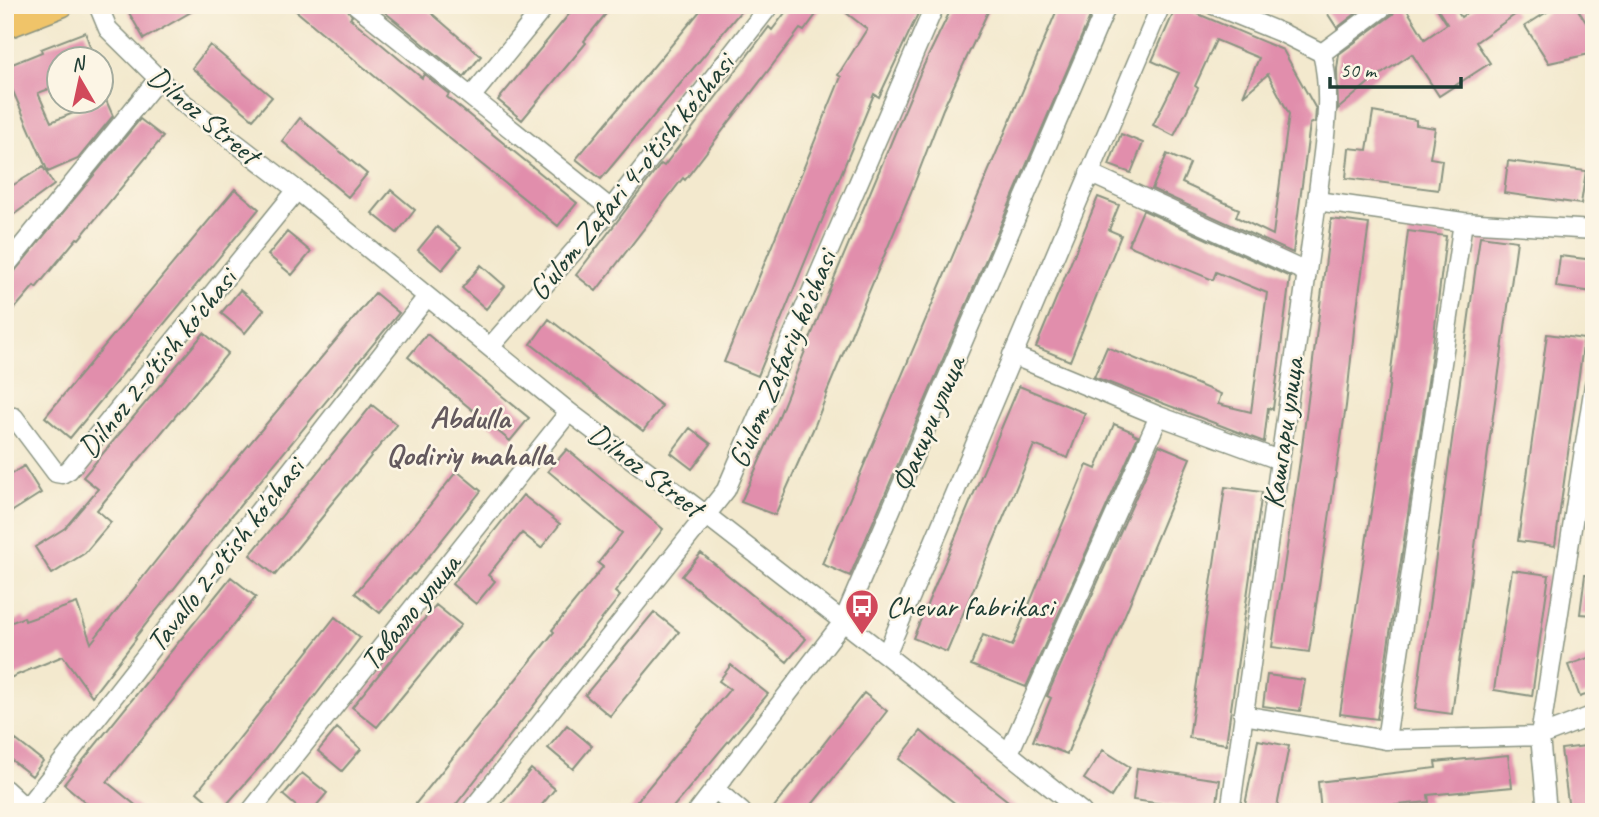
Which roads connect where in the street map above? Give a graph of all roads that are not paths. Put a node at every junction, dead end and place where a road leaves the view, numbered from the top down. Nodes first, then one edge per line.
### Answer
1 (62, 5) edge
2 (98, 5) edge
3 (356, 5) edge
4 (546, 5) edge
5 (770, 5) edge
6 (934, 5) edge
7 (1107, 5) edge
8 (1161, 5) edge
9 (1213, 5) edge
10 (1386, 5) edge
11 (5, 27) edge
12 (1322, 53) junction
13 (158, 79) junction
14 (471, 97) junction
15 (1089, 173) junction
16 (297, 190) junction
17 (1317, 201) junction
18 (611, 209) junction
19 (1463, 222) junction
20 (1594, 230) edge
21 (5, 267) edge
22 (1306, 272) junction
23 (426, 298) junction
24 (490, 347) junction
25 (1012, 355) junction
26 (1594, 384) edge
27 (569, 412) junction
28 (1159, 416) junction
29 (14, 417) dead end
30 (1279, 460) junction
31 (706, 515) junction
32 (844, 622) junction
33 (886, 655) junction
34 (1243, 715) junction
35 (1594, 715) edge
36 (1540, 736) junction
37 (1386, 740) junction
38 (1009, 753) junction
39 (5, 789) edge
40 (715, 789) junction
41 (26, 811) edge
42 (250, 812) edge
43 (470, 812) edge
44 (697, 812) edge
45 (742, 812) edge
46 (1082, 812) edge
47 (1230, 812) edge
48 (1547, 812) edge

1 - 11 main road
2 - 13 street, Dilnoz Street
3 - 14 street
4 - 14 street
5 - 18 street, G'ulom Zafari 4-o'tish ko'chasi
6 - 31 street, G'ulom Zafariy ko'chasi
7 - 32 street, Факири улица
8 - 15 street, Факири улица
9 - 12 street
10 - 12 street
12 - 17 street, Кашгари улица
13 - 16 street, Dilnoz Street
13 - 21 street
14 - 18 street
15 - 22 street
15 - 25 street, Факири улица
16 - 23 street, Dilnoz Street
16 - 29 street, Dilnoz 2-o'tish ko'chasi
17 - 19 street
17 - 22 street, Кашгари улица
18 - 24 street, G'ulom Zafari 4-o'tish ko'chasi
19 - 20 street
19 - 37 street
22 - 30 street, Кашгари улица
23 - 24 street, Dilnoz Street
23 - 41 street, Tavallo 2-o'tish ko'chasi
24 - 27 street, Dilnoz Street
25 - 28 street
25 - 33 street, Факири улица
26 - 36 street
27 - 31 street, Dilnoz Street
27 - 42 street, Тавалло улица
28 - 30 street
28 - 38 street
30 - 34 street, Кашгари улица
31 - 32 street, Dilnoz Street
31 - 43 street, G'ulom Zafariy ko'chasi
32 - 33 street, Dilnoz Street
32 - 40 street, Факири улица
33 - 38 street, Dilnoz Street
34 - 37 street
34 - 47 street, Кашгари улица
35 - 36 street
36 - 37 street
36 - 48 street
38 - 46 street, Dilnoz Street
39 - 41 street
40 - 44 street, Факири улица
40 - 45 street

